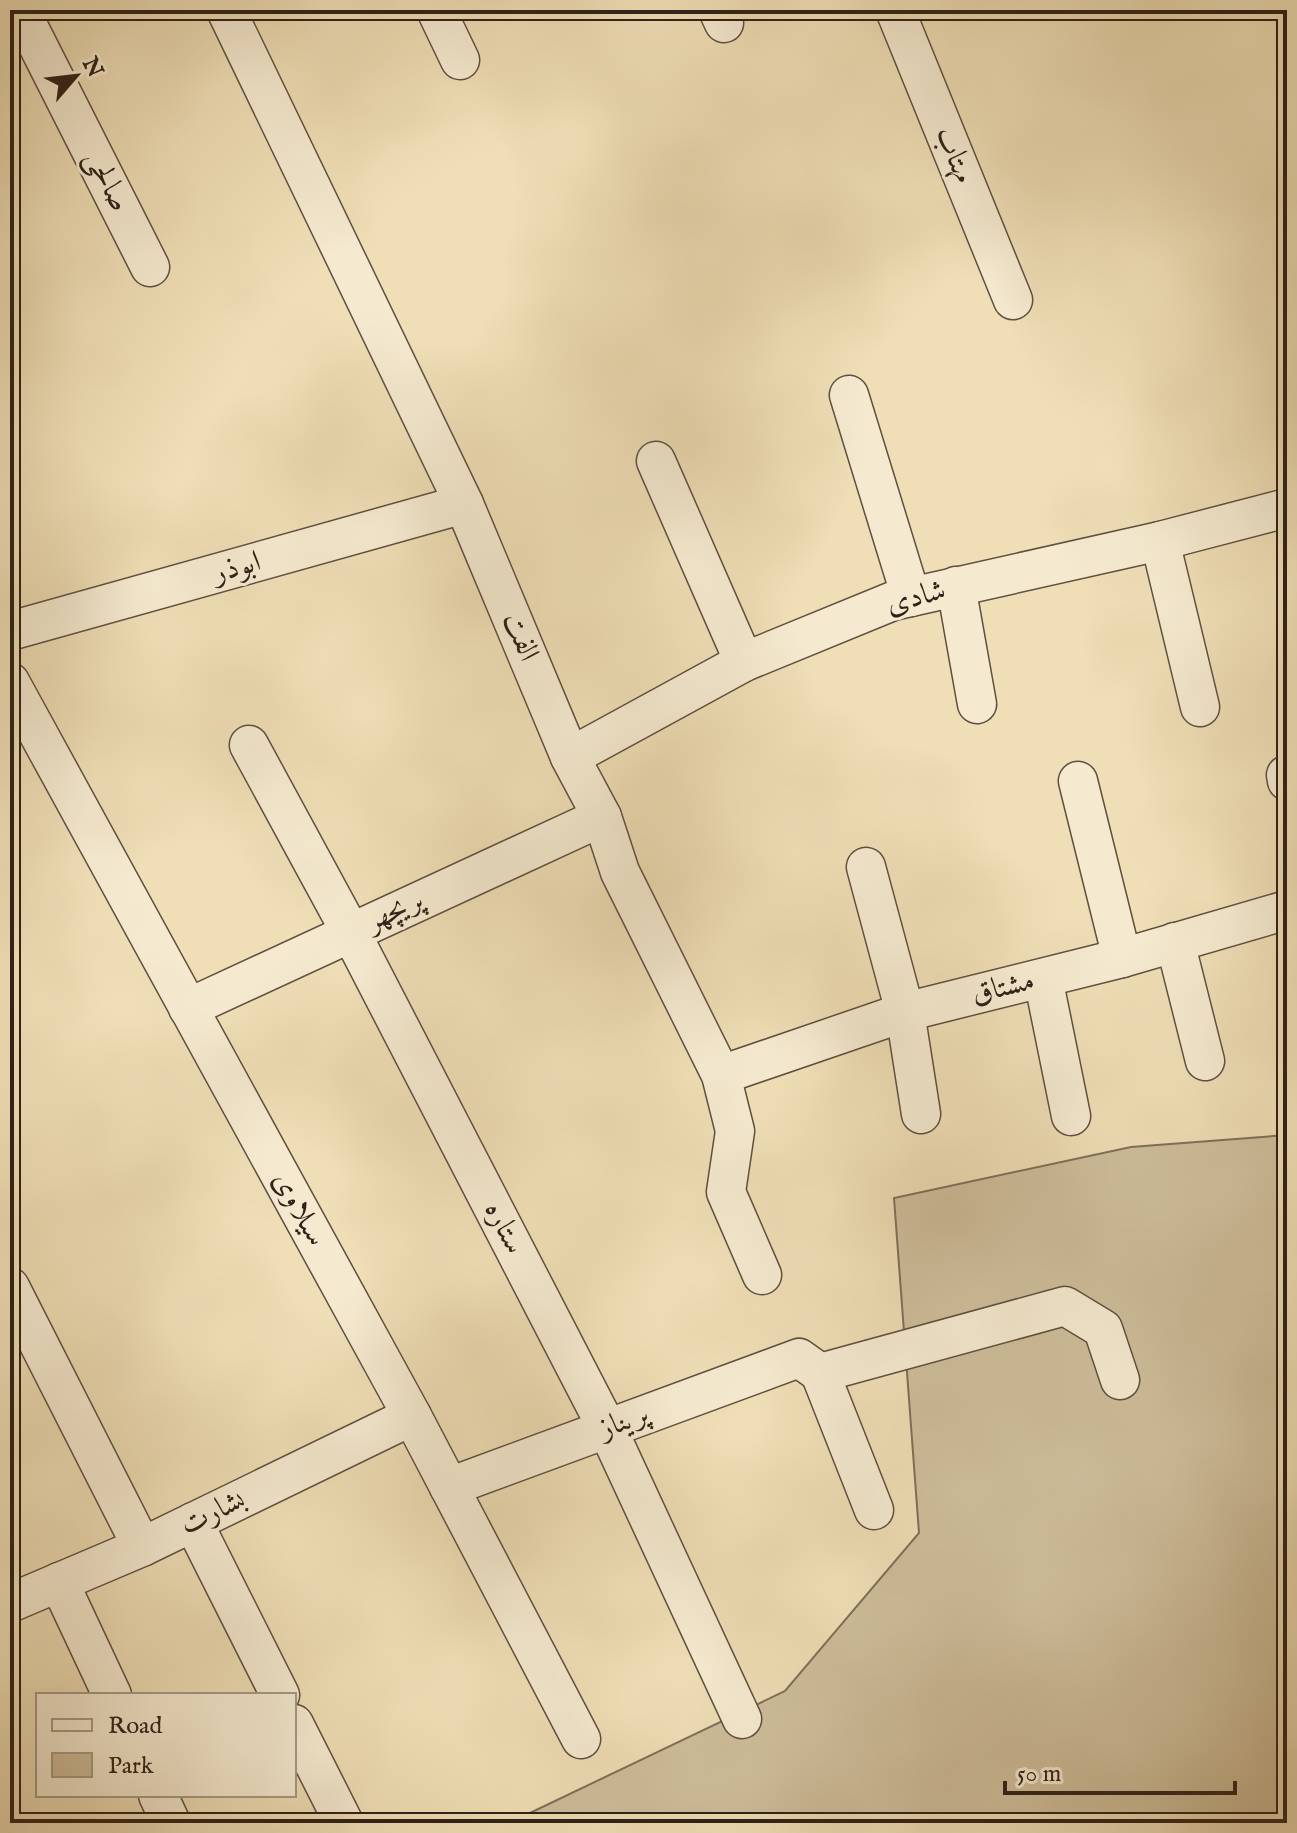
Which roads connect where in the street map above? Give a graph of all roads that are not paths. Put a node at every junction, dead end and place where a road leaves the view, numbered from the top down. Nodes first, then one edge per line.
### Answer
1 (20, 10) edge
2 (226, 10) edge
3 (436, 10) edge
4 (895, 10) edge
5 (460, 60) dead end
6 (150, 267) dead end
7 (1013, 300) dead end
8 (849, 395) dead end
9 (656, 461) dead end
10 (464, 504) junction
11 (1287, 508) edge
12 (1160, 541) junction
13 (956, 586) junction
14 (911, 597) junction
15 (10, 631) edge
16 (744, 662) junction
17 (10, 682) edge
18 (977, 704) dead end
19 (1200, 707) dead end
20 (249, 745) dead end
21 (570, 757) junction
22 (1078, 781) dead end
23 (602, 817) junction
24 (866, 867) dead end
25 (1287, 910) edge
26 (350, 931) junction
27 (1175, 942) junction
28 (1122, 958) junction
29 (1043, 978) junction
30 (188, 1008) junction
31 (905, 1012) junction
32 (1205, 1061) dead end
33 (721, 1075) junction
34 (921, 1114) dead end
35 (1071, 1116) dead end
36 (762, 1275) dead end
37 (10, 1287) edge
38 (809, 1366) junction
39 (1120, 1380) dead end
40 (412, 1416) junction
41 (607, 1428) junction
42 (449, 1487) junction
43 (874, 1510) dead end
44 (193, 1522) junction
45 (142, 1547) junction
46 (59, 1582) junction
47 (10, 1603) edge
48 (111, 1693) edge
49 (279, 1693) edge
50 (742, 1719) dead end
51 (296, 1728) edge
52 (581, 1739) dead end
53 (159, 1797) edge
54 (171, 1823) edge
55 (344, 1823) edge

1 - 6 street, صالحی
2 - 10 street, الفت
3 - 5 street
4 - 7 street, مهتاب
8 - 14 street
9 - 16 street
10 - 15 street, ابوذر
10 - 21 street, الفت
11 - 12 street, شادی
12 - 13 street, شادی
12 - 19 street
13 - 14 street, شادی
13 - 18 street
14 - 16 street, شادی
16 - 21 street, شادی
17 - 30 street, سیلاوی
20 - 26 street, ستاره
21 - 23 street, الفت
22 - 28 street
23 - 26 street, پریچهر
23 - 33 street, الفت
24 - 31 street
25 - 27 street, مشتاق
26 - 30 street, پریچهر
26 - 41 street, ستاره
27 - 28 street, مشتاق
27 - 32 street
28 - 29 street, مشتاق
29 - 31 street, مشتاق
29 - 35 street
30 - 40 street, سیلاوی
31 - 33 street, مشتاق
31 - 34 street
33 - 36 street, الفت
37 - 45 street
38 - 39 street, پریناز
38 - 41 street, پریناز
38 - 43 street
40 - 42 street, سیلاوی
40 - 44 street, بشارت
41 - 42 street, پریناز
41 - 50 street, ستاره
42 - 52 street, سیلاوی
44 - 45 street, بشارت
44 - 49 street
45 - 46 street, بشارت
46 - 47 street, بشارت
46 - 48 street
51 - 55 street
53 - 54 street

